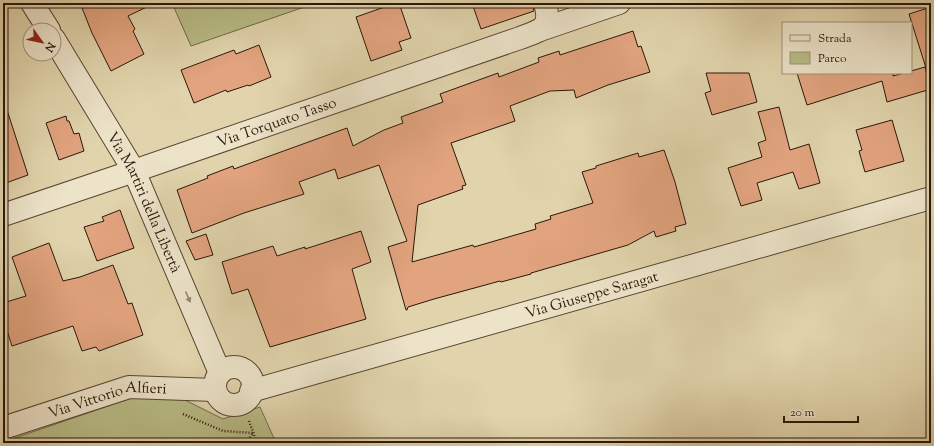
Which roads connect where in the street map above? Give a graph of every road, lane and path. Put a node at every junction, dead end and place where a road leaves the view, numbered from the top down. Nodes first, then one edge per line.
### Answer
1 (32, 3) edge
2 (619, 3) edge
3 (544, 18) edge
4 (43, 22) edge
5 (62, 52) edge
6 (134, 171) junction
7 (931, 198) edge
8 (3, 215) edge
9 (218, 382) junction
10 (252, 390) joint
11 (183, 414) dead end
12 (249, 421) dead end
13 (3, 428) edge
14 (253, 433) junction
15 (246, 443) edge
16 (257, 443) edge

1 - 4 street
2 - 3 street, Via Torquato Tasso
3 - 6 street, Via Torquato Tasso
5 - 6 street, Via Martiri della Libertà
6 - 8 street, Via Torquato Tasso
6 -> 9 street, Via Martiri della Libertà
7 - 10 street, Via Giuseppe Saragat
9 - 10 street, Via Martiri della Libertà
9 - 13 street, Via Vittorio Alfieri
11 - 14 path
12 - 14 path
14 - 15 path
14 - 16 path

